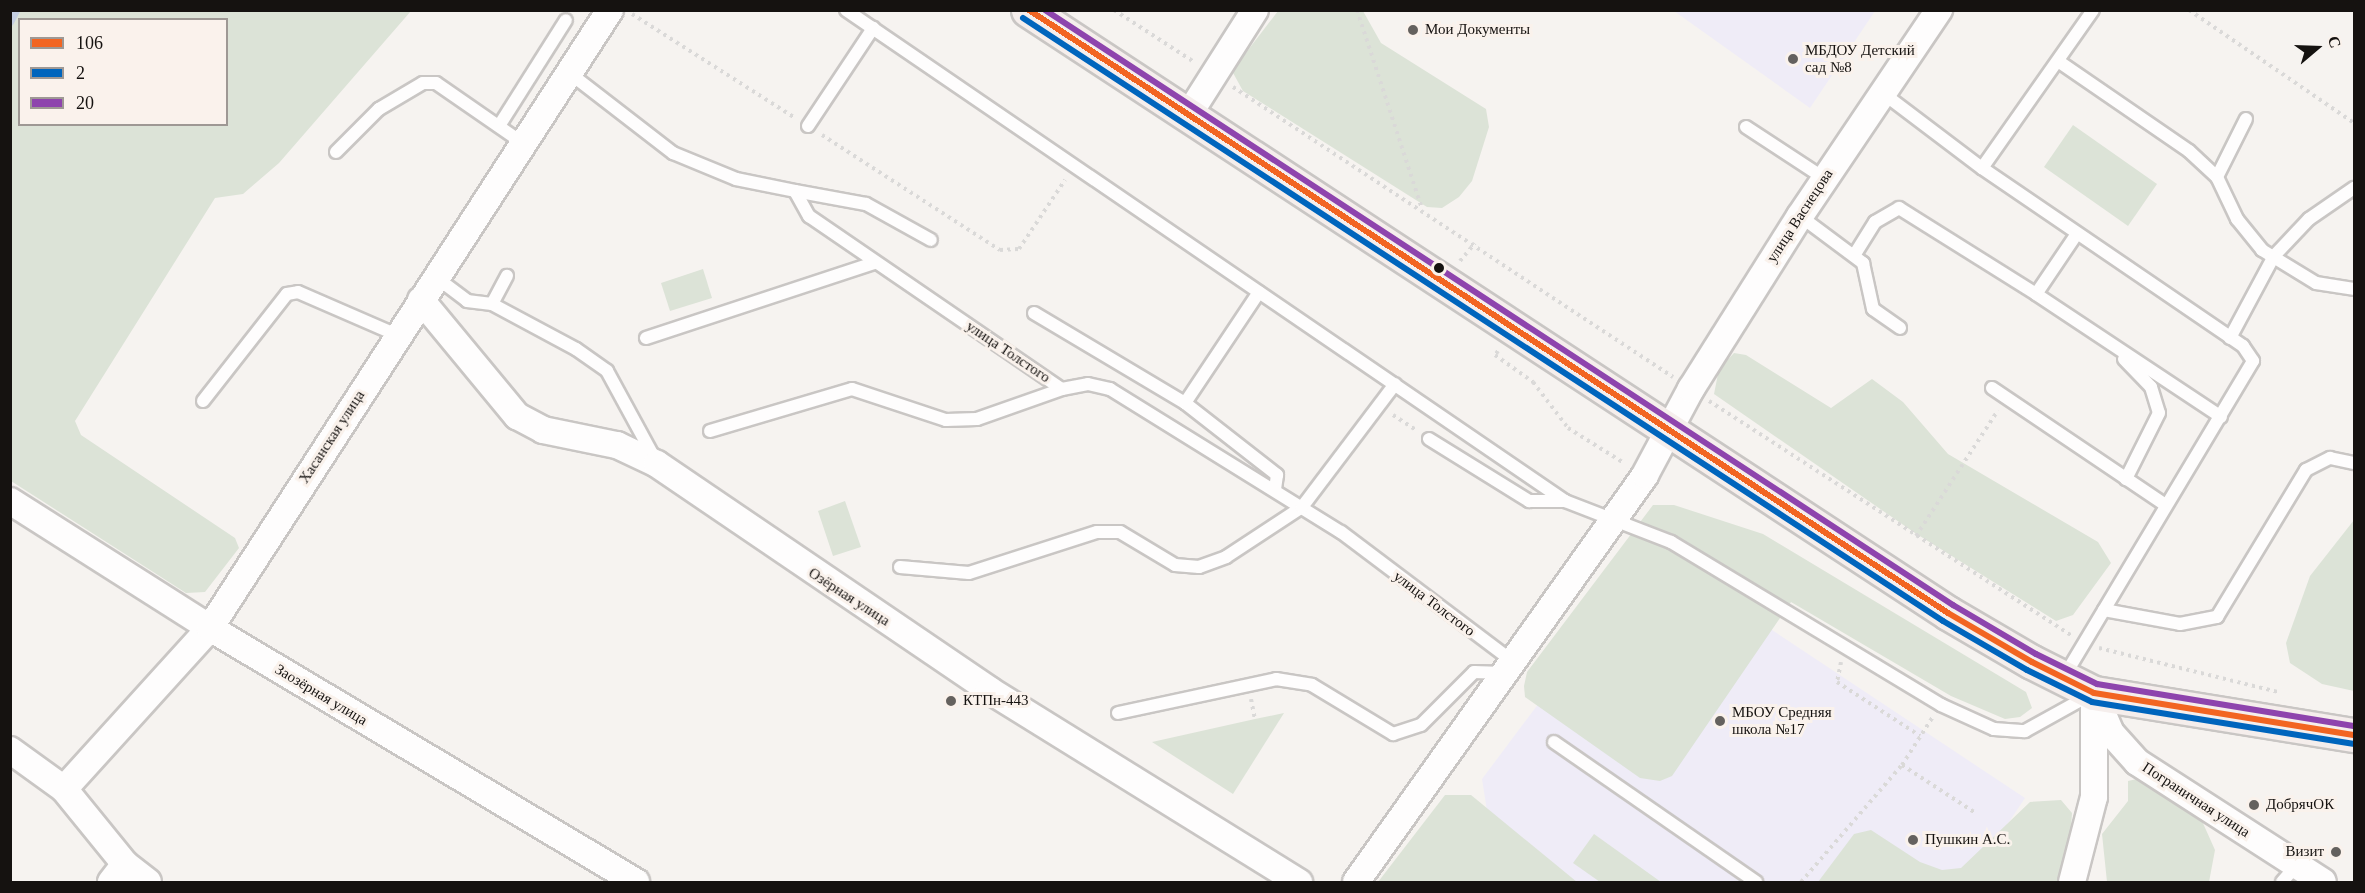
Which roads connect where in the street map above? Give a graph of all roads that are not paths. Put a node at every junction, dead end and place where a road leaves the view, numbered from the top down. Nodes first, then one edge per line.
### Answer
1 (610, 10) edge
2 (846, 10) edge
3 (1028, 10) edge
4 (1255, 10) edge
5 (1939, 10) edge
6 (2093, 10) edge
7 (566, 20) dead end
8 (873, 28) junction
9 (2058, 61) junction
10 (572, 75) junction
11 (1884, 94) junction
12 (1189, 114) junction
13 (2246, 119) dead end
14 (500, 126) junction
15 (808, 126) road end
16 (1746, 127) dead end
17 (524, 144) junction
18 (336, 152) dead end
19 (1982, 168) junction
20 (2217, 177) junction
21 (1824, 178) junction
22 (2355, 188) edge
23 (795, 191) junction
24 (1800, 216) junction
25 (2076, 235) junction
26 (931, 240) dead end
27 (1855, 254) junction
28 (2274, 256) junction
29 (874, 263) junction
30 (507, 276) dead end
31 (437, 278) junction
32 (2355, 289) edge
33 (1259, 292) junction
34 (2036, 294) junction
35 (421, 300) junction
36 (492, 304) junction
37 (1034, 313) dead end
38 (1900, 328) dead end
39 (397, 335) junction
40 (646, 338) dead end
41 (2102, 338) junction
42 (2230, 338) junction
43 (1395, 384) junction
44 (1992, 388) dead end
45 (1062, 389) junction
46 (203, 401) dead end
47 (1185, 403) junction
48 (2222, 417) junction
49 (1668, 427) junction
50 (710, 431) dead end
51 (1430, 439) road end
52 (2355, 463) edge
53 (657, 464) junction
54 (2126, 479) junction
55 (1275, 490) junction
56 (10, 501) edge
57 (1565, 501) junction
58 (2164, 504) junction
59 (1302, 507) junction
60 (1610, 522) junction
61 (900, 567) dead end
62 (2104, 610) junction
63 (210, 628) junction
64 (1507, 666) junction
65 (2063, 678) junction
66 (2094, 693) junction
67 (1118, 713) dead end
68 (2355, 735) edge
69 (1554, 742) dead end
70 (10, 750) edge
71 (64, 789) junction
72 (118, 873) edge
73 (2289, 874) edge
74 (148, 882) edge
75 (636, 882) edge
76 (1299, 882) edge
77 (1356, 882) edge
78 (1756, 882) edge
79 (2072, 882) edge
80 (2323, 882) edge

1 - 10 street, Хасанская улица
2 - 8 lane
3 - 12 main road
4 - 12 street
5 - 11 street, улица Васнецова
6 - 9 lane
7 - 14 lane
8 - 15 lane
8 - 33 lane
9 - 19 lane
9 - 20 lane
10 - 17 street, Хасанская улица
10 - 23 lane
11 - 19 lane
11 - 21 street, улица Васнецова
12 - 49 main road
13 - 20 lane
14 - 17 lane
14 - 18 lane
16 - 21 lane
17 - 31 street, Хасанская улица
19 - 25 lane
20 - 28 lane
21 - 24 street, улица Васнецова
22 - 28 lane
23 - 26 lane
23 - 29 lane, улица Толстого
24 - 27 lane
24 - 49 street, улица Васнецова
25 - 34 lane
25 - 42 lane
27 - 34 lane
27 - 38 lane
28 - 32 lane
28 - 42 lane
29 - 40 lane
29 - 45 lane, улица Толстого
30 - 36 lane
31 - 35 street, Хасанская улица
31 - 36 lane
33 - 43 lane
33 - 47 lane
34 - 41 lane
35 - 39 street, Хасанская улица
35 - 53 street, Озёрная улица
36 - 53 lane
37 - 47 lane
39 - 46 lane
39 - 63 street, Хасанская улица
41 - 48 lane
41 - 54 lane
42 - 48 lane
43 - 57 lane
43 - 59 lane
44 - 54 lane
45 - 50 lane
45 - 55 lane, улица Толстого
47 - 55 lane
48 - 58 lane
49 - 60 street, улица Васнецова
49 - 65 main road
51 - 57 lane
52 - 62 lane
53 - 76 street, Озёрная улица
54 - 58 lane
55 - 59 lane, улица Толстого
56 - 63 street, Заозёрная улица
57 - 60 lane
58 - 62 lane
59 - 61 lane
59 - 64 lane, улица Толстого
60 - 64 street, улица Васнецова
60 - 66 lane
62 - 65 lane
63 - 71 street, Хасанская улица
63 - 75 street, Заозёрная улица
64 - 67 lane
64 - 77 street, улица Васнецова
65 - 66 main road
66 - 68 main road
66 - 73 street, Пограничная улица
66 - 79 street
69 - 78 lane
70 - 71 street
71 - 72 street
72 - 74 street
73 - 80 street, Пограничная улица

